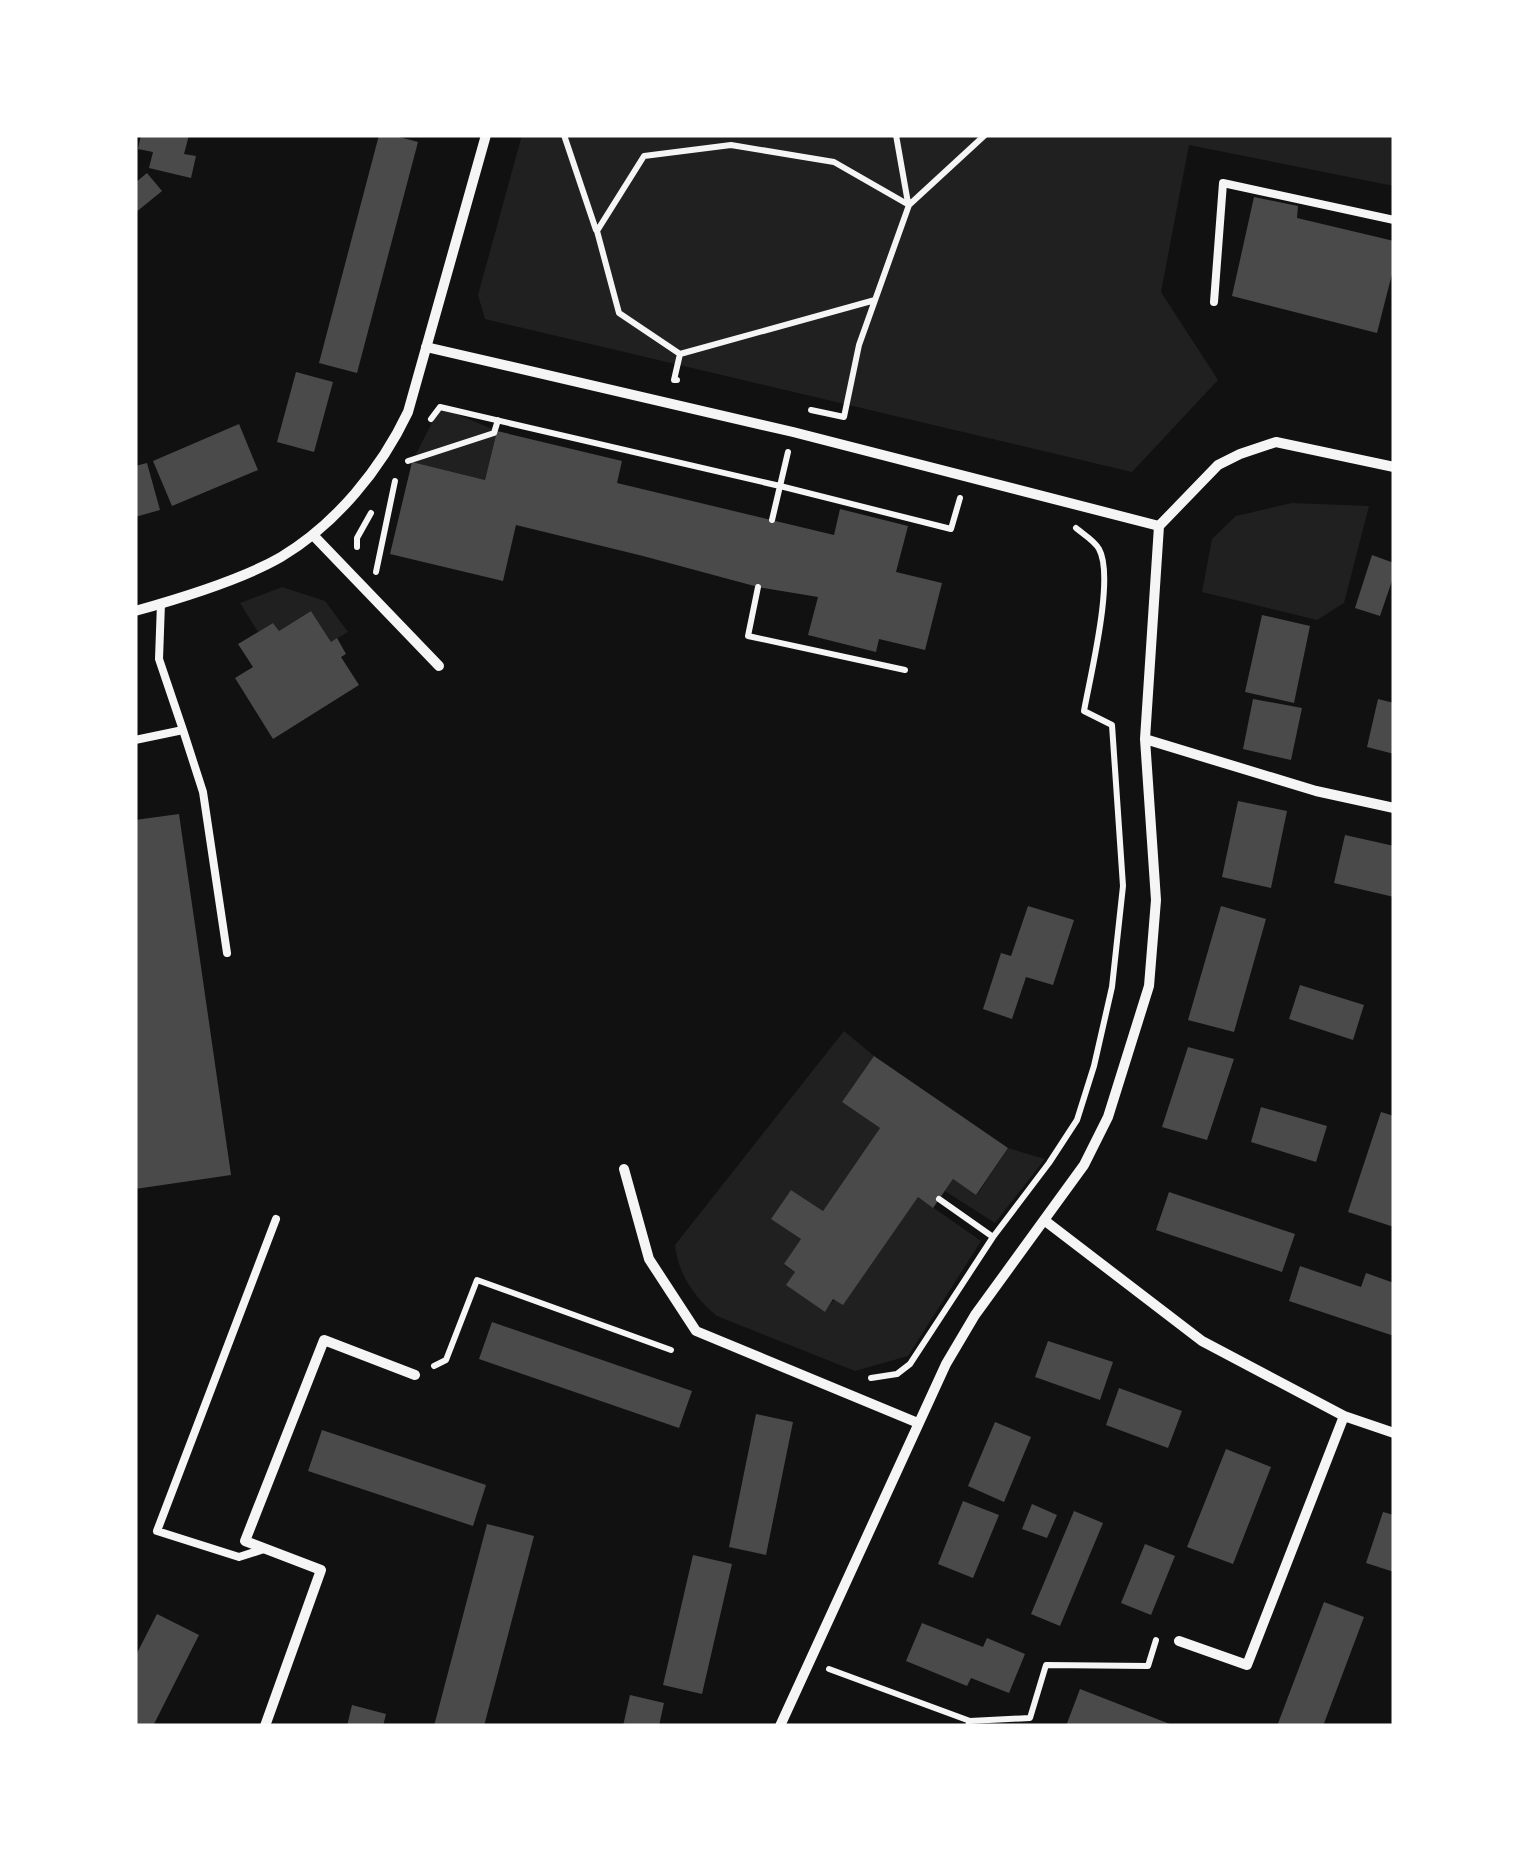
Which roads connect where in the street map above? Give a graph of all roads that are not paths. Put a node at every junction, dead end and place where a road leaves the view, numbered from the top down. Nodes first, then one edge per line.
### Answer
1 (486, 135) edge
2 (1394, 220) edge
3 (1214, 302) dead end
4 (426, 347) junction
5 (1394, 467) edge
6 (1159, 526) junction
7 (313, 535) junction
8 (161, 602) junction
9 (135, 612) edge
10 (439, 666) dead end
11 (183, 730) junction
12 (1145, 739) junction
13 (135, 740) edge
14 (1394, 808) edge
15 (227, 953) dead end
16 (624, 1168) dead end
17 (276, 1219) dead end
18 (1044, 1220) junction
19 (415, 1375) road end
20 (1344, 1416) junction
21 (918, 1423) junction
22 (1394, 1433) edge
23 (264, 1549) junction
24 (1180, 1641) road end
25 (265, 1726) edge
26 (780, 1726) edge

1 - 4 street
2 - 3 lane
4 - 6 street
4 - 7 street
5 - 6 street
6 - 12 street
7 - 8 street
7 - 10 street
8 - 9 street
8 - 11 lane
11 - 13 lane
11 - 15 lane
12 - 14 street
12 - 18 street
16 - 21 street
17 - 23 lane
18 - 20 street
18 - 21 street
19 - 23 street
20 - 22 street
20 - 24 street
21 - 26 street
23 - 25 street

